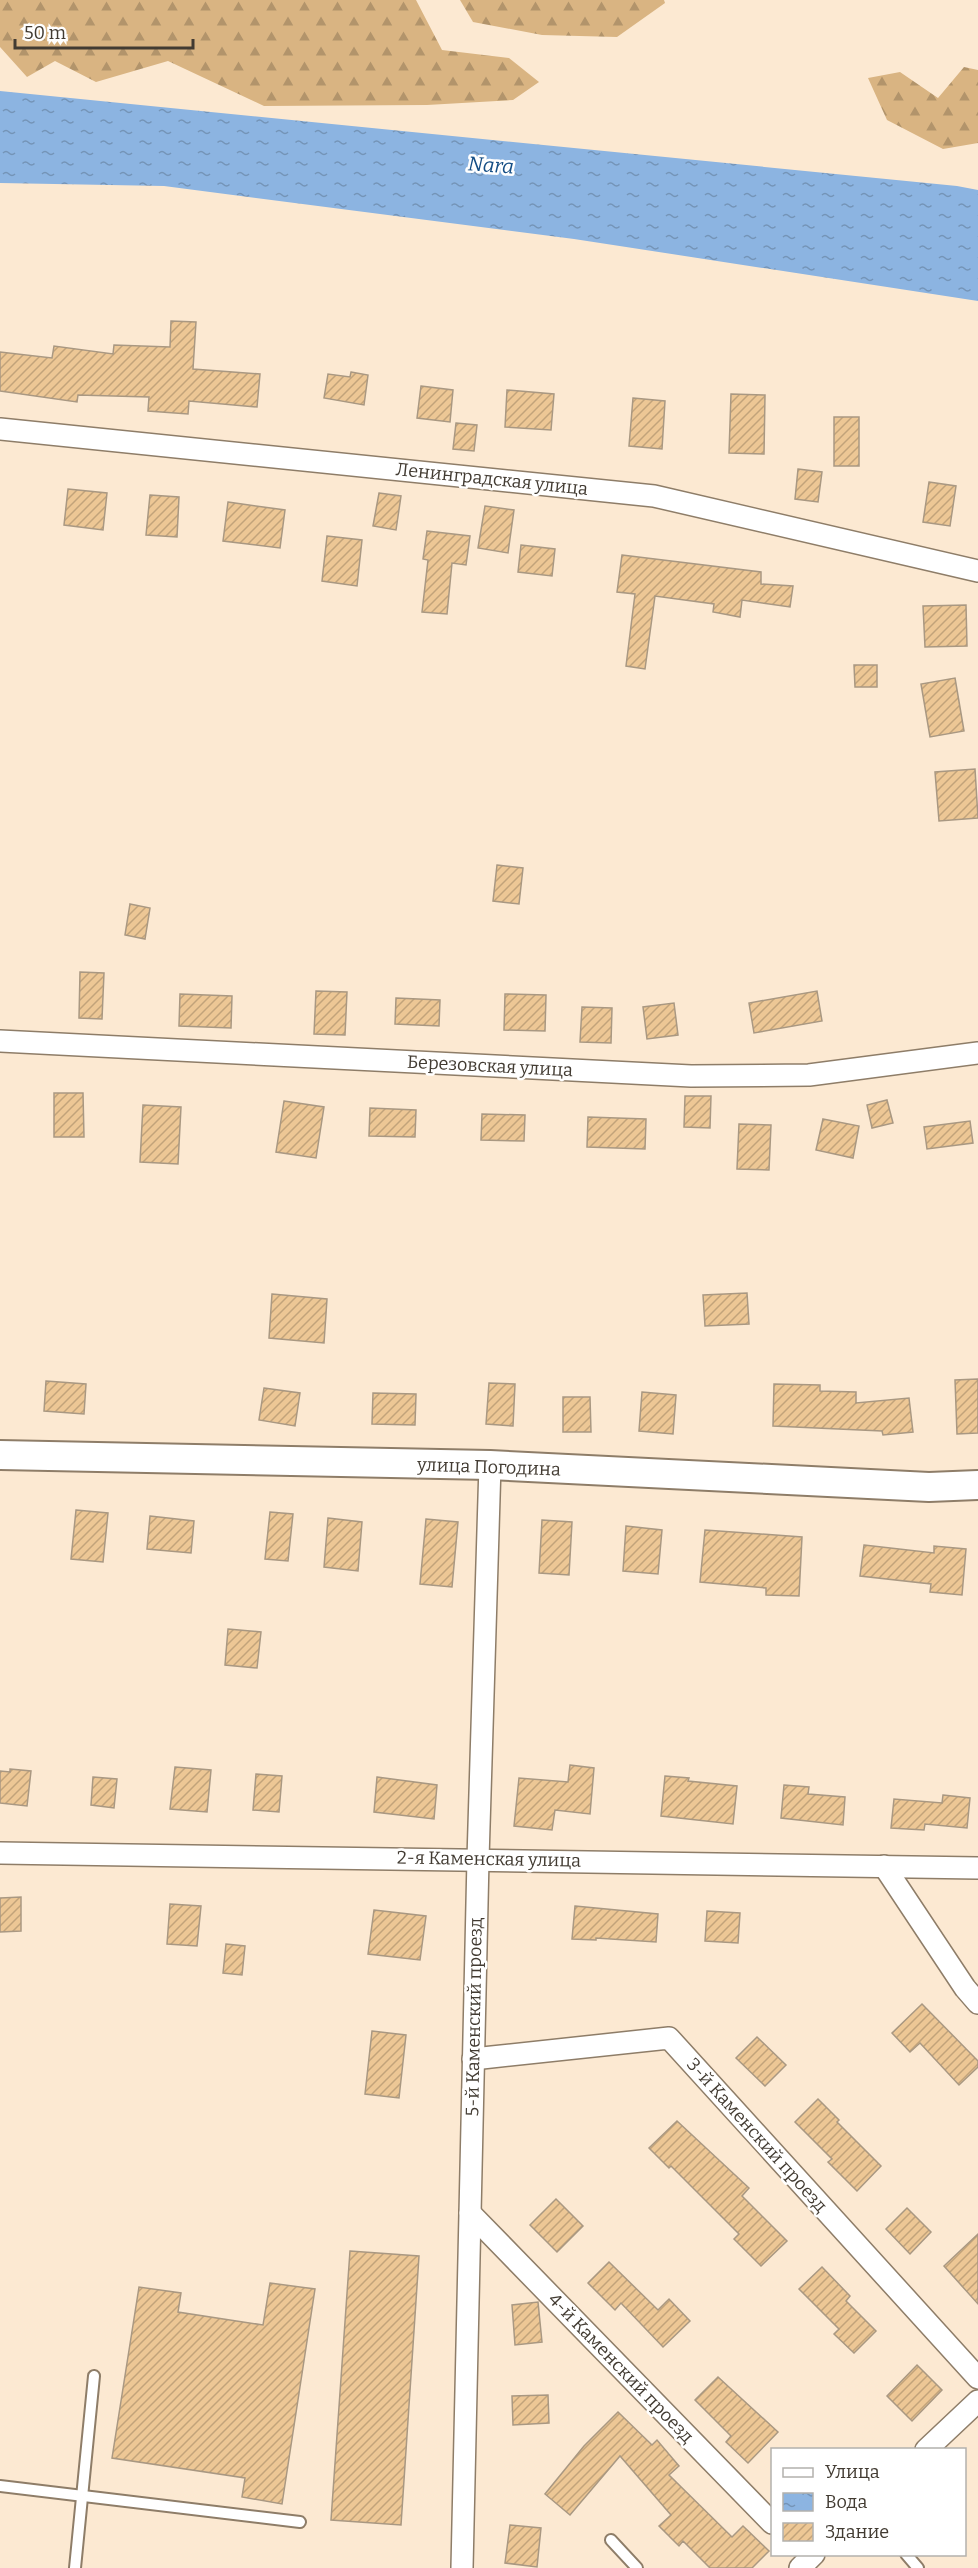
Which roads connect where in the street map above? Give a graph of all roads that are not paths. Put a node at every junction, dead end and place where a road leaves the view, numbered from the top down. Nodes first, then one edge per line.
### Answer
1 (0, 429) edge
2 (978, 571) edge
3 (0, 1041) edge
4 (978, 1053) edge
5 (0, 1455) edge
6 (489, 1466) junction
7 (978, 1485) edge
8 (0, 1853) edge
9 (478, 1859) junction
10 (884, 1866) junction
11 (978, 1868) edge
12 (978, 2003) edge
13 (473, 2059) junction
14 (470, 2213) junction
15 (94, 2376) dead end
16 (978, 2378) edge
17 (978, 2401) edge
18 (928, 2448) edge
19 (0, 2486) edge
20 (81, 2496) junction
21 (300, 2522) dead end
22 (771, 2522) edge
23 (611, 2540) dead end
24 (908, 2556) edge
25 (75, 2568) edge
26 (462, 2568) edge
27 (637, 2568) edge
28 (918, 2568) edge

1 - 2 street, Ленинградская улица
3 - 4 street, Березовская улица
5 - 6 street, улица Погодина
6 - 7 street, улица Погодина
6 - 9 street, 5-й Каменский проезд
8 - 9 street, 2-я Каменская улица
9 - 10 street, 2-я Каменская улица
9 - 13 street, 5-й Каменский проезд
10 - 11 street, 2-я Каменская улица
10 - 12 street
13 - 14 street, 5-й Каменский проезд
13 - 16 street, 3-й Каменский проезд
14 - 22 street, 4-й Каменский проезд
14 - 26 street, 5-й Каменский проезд
15 - 20 lane
17 - 18 street
19 - 20 lane
20 - 21 lane
20 - 25 lane
23 - 27 lane
24 - 28 lane

